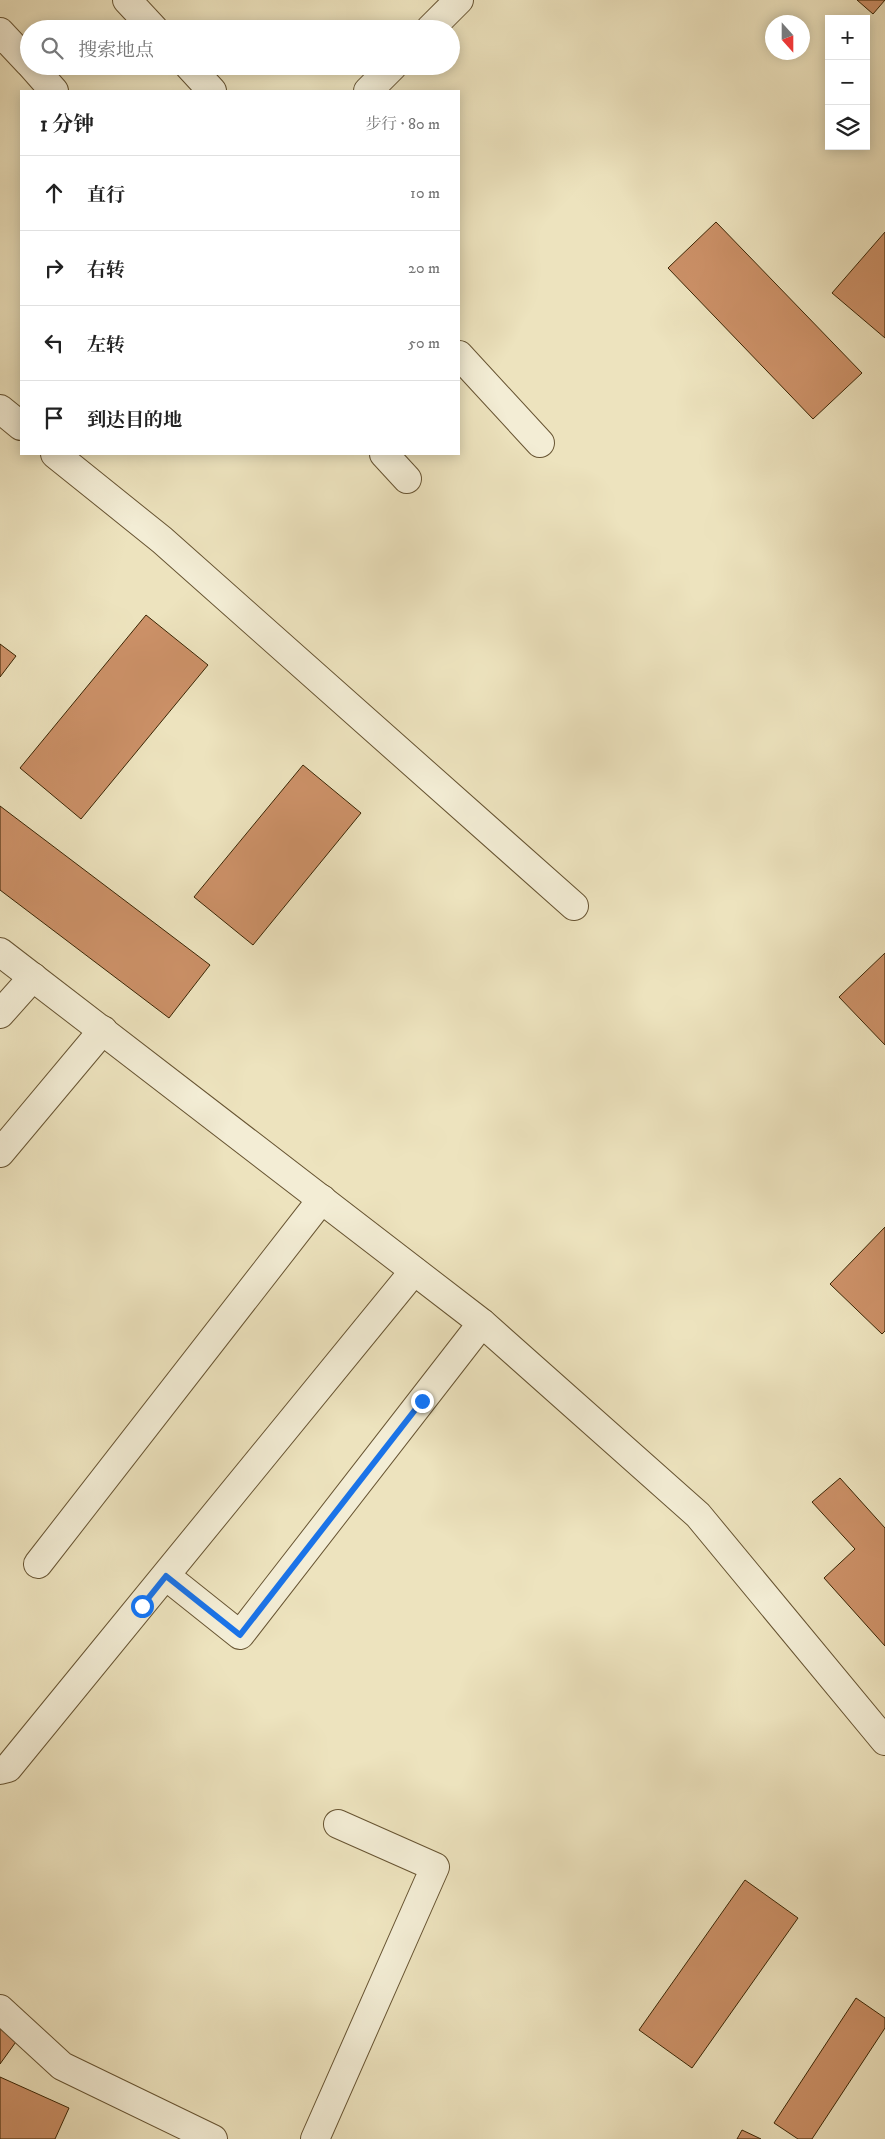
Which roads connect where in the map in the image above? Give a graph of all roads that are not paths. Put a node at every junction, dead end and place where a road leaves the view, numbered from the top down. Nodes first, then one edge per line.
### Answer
1 (127, 0) edge
2 (459, 0) edge
3 (146, 20) edge
4 (439, 20) edge
5 (0, 32) edge
6 (20, 53) edge
7 (40, 75) edge
8 (197, 75) edge
9 (384, 75) edge
10 (53, 90) edge
11 (211, 90) edge
12 (369, 90) edge
13 (460, 357) edge
14 (0, 409) edge
15 (20, 425) edge
16 (540, 443) dead end
17 (56, 455) edge
18 (385, 455) edge
19 (407, 479) dead end
20 (574, 906) dead end
21 (0, 952) edge
22 (33, 977) junction
23 (0, 1014) edge
24 (103, 1030) junction
25 (0, 1153) edge
26 (322, 1200) junction
27 (414, 1271) junction
28 (482, 1323) junction
29 (38, 1564) dead end
30 (166, 1576) junction
31 (885, 1741) edge
32 (0, 1770) edge
33 (338, 1824) dead end
34 (0, 2009) edge
35 (212, 2139) edge
36 (315, 2139) edge

1 - 3 street
2 - 4 street
5 - 6 street
7 - 10 street
8 - 11 street
9 - 12 street
13 - 16 street
14 - 15 street
17 - 20 street
18 - 19 street
21 - 22 street
22 - 23 street
22 - 24 street
24 - 25 street
24 - 26 street
26 - 27 street
26 - 29 street
27 - 28 street
27 - 30 street
28 - 30 street
28 - 31 street
30 - 32 street
33 - 36 street
34 - 35 street

